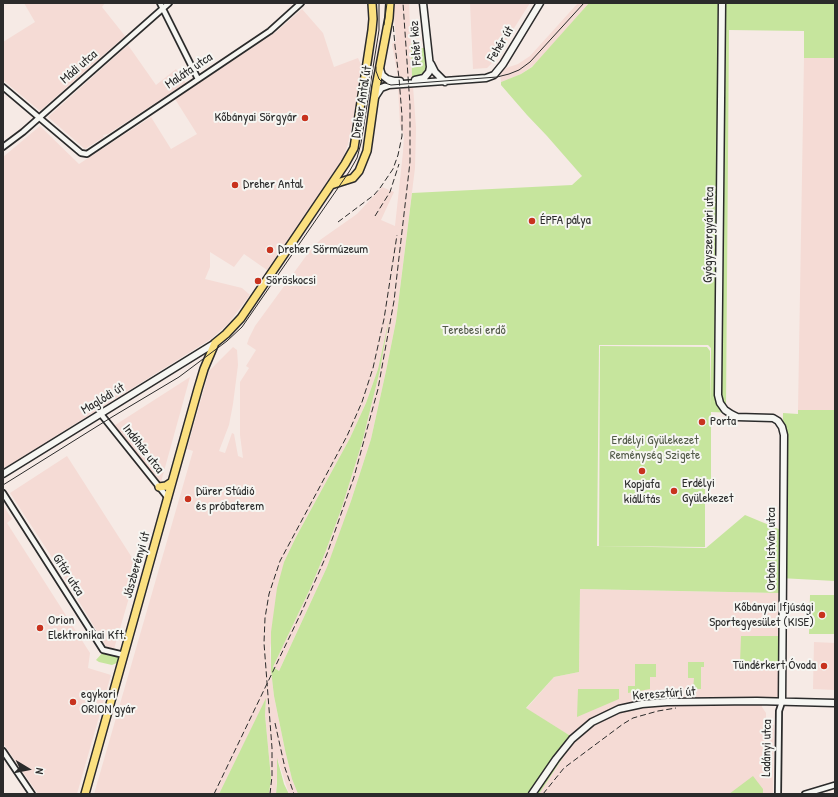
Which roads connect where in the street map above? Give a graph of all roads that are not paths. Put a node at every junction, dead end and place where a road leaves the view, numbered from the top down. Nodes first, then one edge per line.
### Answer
1 (160, 3) edge
2 (169, 3) edge
3 (372, 3) edge
4 (390, 3) edge
5 (423, 3) edge
6 (538, 3) edge
7 (722, 3) edge
8 (299, 4) edge
9 (163, 8) junction
10 (430, 63) junction
11 (380, 69) junction
12 (198, 79) junction
13 (445, 82) junction
14 (3, 87) edge
15 (374, 98) junction
16 (39, 118) junction
17 (4, 145) edge
18 (345, 164) junction
19 (350, 179) junction
20 (331, 185) junction
21 (215, 343) junction
22 (100, 413) junction
23 (778, 421) joint
24 (3, 474) edge
25 (172, 482) junction
26 (159, 487) junction
27 (3, 493) edge
28 (168, 498) junction
29 (124, 655) junction
30 (782, 702) junction
31 (835, 703) edge
32 (3, 751) edge
33 (835, 785) edge
34 (32, 794) edge
35 (85, 794) edge
36 (532, 794) edge
37 (778, 794) edge
38 (805, 794) edge

1 - 9 street
2 - 9 street, Mádi utca
3 - 18 main road, Dreher Antal út
4 - 11 main road, Dreher Antal út
5 - 10 street, Fehér köz
6 - 13 street, Fehér út
7 - 23 street, Gyógyszergyári utca
8 - 12 street, Maláta utca
9 - 12 street
9 - 16 street, Mádi utca
10 - 11 street, Fehér köz
10 - 13 street
11 - 15 main road, Dreher Antal út
12 - 16 street, Maláta utca
13 - 15 street, Fehér út
14 - 16 street
15 - 19 main road, Dreher Antal út
16 - 17 street, Mádi utca
18 - 19 main road
18 - 20 main road, Dreher Antal út
19 - 20 main road
20 - 21 main road, Dreher Antal út
21 - 22 street, Maglódi út
21 - 25 main road, Jászberényi út
22 - 24 street, Maglódi út
22 - 26 street, Indóház utca
23 - 30 street, Orbán István utca
25 - 26 main road
25 - 28 main road, Jászberényi út
26 - 28 street, Indóház utca
27 - 29 street, Gitár utca
28 - 29 main road, Jászberényi út
29 - 35 main road, Jászberényi út
30 - 31 street, Keresztúri út
30 - 36 street, Keresztúri út
30 - 37 street, Ladányi utca
32 - 34 street
33 - 38 street

